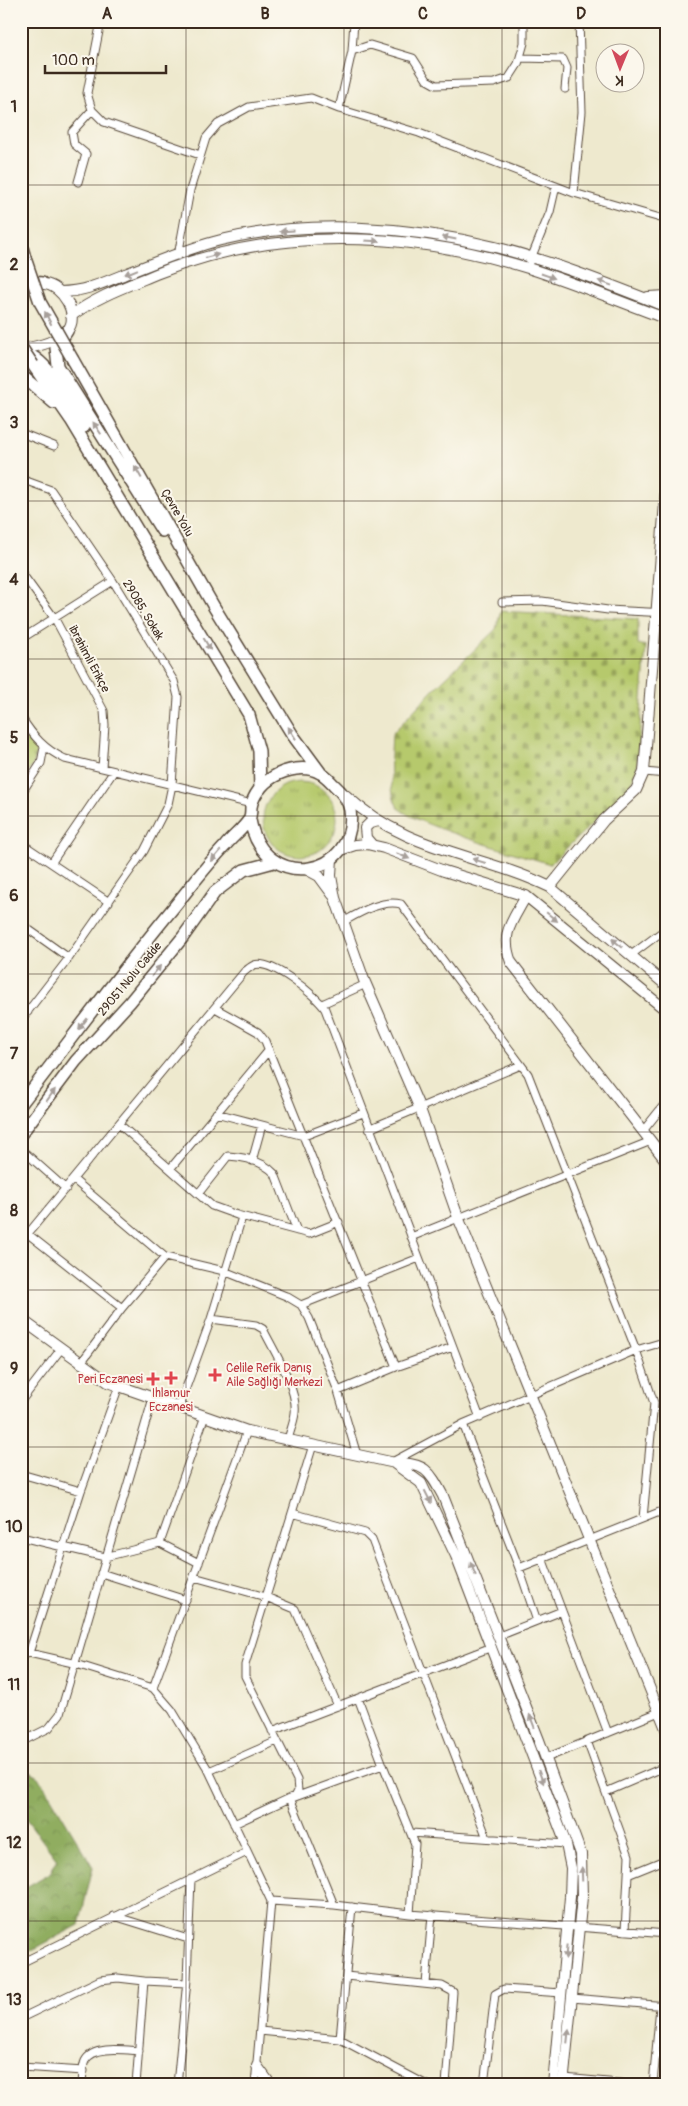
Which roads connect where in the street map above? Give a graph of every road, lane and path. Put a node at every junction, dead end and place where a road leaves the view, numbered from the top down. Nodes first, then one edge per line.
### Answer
1 (101, 21) edge
2 (354, 21) edge
3 (524, 21) edge
4 (579, 21) edge
5 (352, 51) junction
6 (521, 58) junction
7 (565, 89) dead end
8 (339, 109) junction
9 (92, 110) junction
10 (200, 155) junction
11 (78, 182) dead end
12 (556, 186) junction
13 (574, 193) junction
14 (667, 220) edge
15 (21, 244) edge
16 (178, 253) junction
17 (529, 263) junction
18 (178, 265) junction
19 (21, 281) edge
20 (42, 284) junction
21 (21, 289) edge
22 (60, 292) junction
23 (634, 294) junction
24 (667, 296) edge
25 (614, 299) junction
26 (667, 307) edge
27 (71, 316) junction
28 (667, 319) edge
29 (667, 325) edge
30 (67, 331) junction
31 (21, 349) edge
32 (21, 375) edge
33 (66, 413) junction
34 (21, 433) edge
35 (54, 446) dead end
36 (667, 478) edge
37 (21, 480) edge
38 (21, 572) edge
39 (113, 581) junction
40 (502, 602) dead end
41 (662, 613) edge
42 (190, 615) junction
43 (55, 619) junction
44 (21, 639) edge
45 (238, 644) junction
46 (21, 717) edge
47 (44, 747) junction
48 (102, 768) junction
49 (114, 771) junction
50 (320, 772) junction
51 (644, 772) junction
52 (667, 774) edge
53 (172, 785) junction
54 (260, 789) junction
55 (344, 793) junction
56 (21, 794) edge
57 (252, 804) junction
58 (250, 820) junction
59 (379, 822) junction
60 (21, 843) edge
61 (372, 845) junction
62 (336, 854) junction
63 (52, 862) junction
64 (274, 862) junction
65 (306, 869) junction
66 (550, 888) junction
67 (526, 896) junction
68 (335, 898) junction
69 (109, 902) junction
70 (343, 922) junction
71 (21, 924) edge
72 (667, 928) edge
73 (632, 955) junction
74 (69, 958) junction
75 (366, 984) junction
76 (667, 986) edge
77 (322, 1004) junction
78 (21, 1007) edge
79 (215, 1008) junction
80 (667, 1011) edge
81 (28, 1012) junction
82 (21, 1020) edge
83 (269, 1050) junction
84 (521, 1065) junction
85 (667, 1101) edge
86 (21, 1104) edge
87 (420, 1109) junction
88 (216, 1113) junction
89 (363, 1113) junction
90 (120, 1124) junction
91 (262, 1125) junction
92 (369, 1129) junction
93 (643, 1131) junction
94 (21, 1134) edge
95 (304, 1136) junction
96 (650, 1141) junction
97 (21, 1149) edge
98 (252, 1161) junction
99 (667, 1162) edge
100 (170, 1169) junction
101 (566, 1174) junction
102 (74, 1180) junction
103 (66, 1189) junction
104 (198, 1194) junction
105 (242, 1217) junction
106 (458, 1217) junction
107 (339, 1222) junction
108 (297, 1230) junction
109 (28, 1234) junction
110 (411, 1237) junction
111 (21, 1242) edge
112 (166, 1257) junction
113 (419, 1258) junction
114 (224, 1271) junction
115 (362, 1279) junction
116 (301, 1305) junction
117 (122, 1308) junction
118 (211, 1319) junction
119 (25, 1322) edge
120 (21, 1334) edge
121 (667, 1341) edge
122 (453, 1347) junction
123 (61, 1349) junction
124 (636, 1350) junction
125 (80, 1364) junction
126 (396, 1367) junction
127 (120, 1386) junction
128 (338, 1391) junction
129 (531, 1396) junction
130 (153, 1398) junction
131 (21, 1401) edge
132 (180, 1407) junction
133 (205, 1416) junction
134 (480, 1418) junction
135 (463, 1424) junction
136 (247, 1431) junction
137 (288, 1440) junction
138 (313, 1445) junction
139 (357, 1455) junction
140 (393, 1463) junction
141 (21, 1474) edge
142 (81, 1491) junction
143 (667, 1509) edge
144 (292, 1513) junction
145 (643, 1518) junction
146 (21, 1537) edge
147 (590, 1539) junction
148 (160, 1543) junction
149 (64, 1547) junction
150 (106, 1557) junction
151 (542, 1558) junction
152 (199, 1563) junction
153 (519, 1568) junction
154 (101, 1573) junction
155 (194, 1577) junction
156 (266, 1597) junction
157 (186, 1600) junction
158 (562, 1611) junction
159 (537, 1621) junction
160 (499, 1636) junction
161 (492, 1647) junction
162 (25, 1654) edge
163 (73, 1663) junction
164 (423, 1673) junction
165 (153, 1688) junction
166 (358, 1698) junction
167 (338, 1706) junction
168 (659, 1712) junction
169 (272, 1731) junction
170 (667, 1731) edge
171 (608, 1733) junction
172 (277, 1741) junction
173 (21, 1742) edge
174 (587, 1742) junction
175 (546, 1758) junction
176 (382, 1765) junction
177 (667, 1766) edge
178 (209, 1771) junction
179 (606, 1792) junction
180 (292, 1798) junction
181 (234, 1824) junction
182 (411, 1833) junction
183 (488, 1838) junction
184 (566, 1844) junction
185 (247, 1852) junction
186 (667, 1859) edge
187 (630, 1874) junction
188 (191, 1879) junction
189 (271, 1901) junction
190 (334, 1904) junction
191 (352, 1907) junction
192 (410, 1914) junction
193 (432, 1915) junction
194 (114, 1916) junction
195 (568, 1926) junction
196 (579, 1926) junction
197 (624, 1931) junction
198 (667, 1934) edge
199 (188, 1939) junction
200 (21, 1963) edge
201 (346, 1976) junction
202 (144, 1981) junction
203 (186, 1983) junction
204 (426, 1984) junction
205 (562, 1993) junction
206 (572, 1998) junction
207 (664, 2006) edge
208 (21, 2018) edge
209 (260, 2031) junction
210 (340, 2038) junction
211 (139, 2051) junction
212 (257, 2066) junction
213 (21, 2067) edge
214 (84, 2072) junction
215 (564, 2081) edge
216 (608, 2083) edge
217 (82, 2085) edge
218 (136, 2085) edge
219 (177, 2085) edge
220 (255, 2085) edge
221 (271, 2085) edge
222 (427, 2085) edge
223 (446, 2085) edge
224 (484, 2085) edge
225 (553, 2085) edge
226 (641, 2085) edge
227 (653, 2085) edge

1 - 9 street
2 - 5 street
3 - 6 street
4 - 13 street
5 - 6 street
5 - 8 street
6 - 7 street
8 - 10 street
8 - 12 street
9 - 10 street
9 - 11 street
10 - 16 street
12 - 13 street
12 - 17 street
13 - 14 street
45 -> 15 main road, Çevre Yolu, bridge
17 -> 16 street
16 - 18 street
16 -> 22 street
18 -> 17 street
23 -> 17 street
17 -> 25 street
18 - 27 street
19 - 20 main road
20 - 21 street
20 - 22 street
22 - 27 street
23 - 24 street
23 - 26 street
25 - 28 street
25 - 29 street
27 - 30 street
30 - 31 street
45 -> 30 main road
31 - 33 main road, bridge
31 - 42 main road
32 - 33 main road
33 - 42 main road
34 - 35 street
36 - 41 street
37 - 39 street, 29085. Sokak
38 - 43 street, ibrahimli Erikçe
39 - 43 street
39 - 53 street, 29085. Sokak
40 - 41 street
41 - 51 street
42 -> 54 main road
43 - 44 street
43 - 48 street, ibrahimli Erikçe
50 -> 45 main road, Çevre Yolu
46 - 47 street
47 - 48 street
47 - 56 street
48 - 49 street
49 - 53 street
49 - 63 street
50 - 54 main road
50 - 55 main road
51 - 52 street
51 - 66 street
53 - 57 street
53 - 69 street, 29085. Sokak
54 - 57 main road
55 - 59 street
55 - 62 main road
57 - 58 main road
58 - 64 main road
58 -> 86 main road, 29051 Nolu Cadde
59 - 61 street
66 -> 59 street
60 - 63 street
61 - 62 street
61 -> 67 street
62 - 65 main road
62 - 68 street
63 - 69 street
64 - 65 main road
94 -> 64 main road, 29051 Nolu Cadde
65 - 68 street
73 -> 66 street
67 -> 80 street
67 - 93 street
68 - 70 street
69 - 74 street, 29085. Sokak
70 - 75 street
70 - 84 street
71 - 74 street
72 - 73 street
73 - 76 street
74 - 81 street, 29085. Sokak
75 - 77 street
75 - 87 street
77 - 79 street
77 - 89 street
78 - 81 street
79 - 83 street
79 - 90 street
81 - 82 street, 29085. Sokak
83 - 88 street
83 - 95 street
84 - 87 street
84 - 101 street
85 - 93 street
87 - 92 street
87 - 106 street
88 - 91 street
88 - 100 street
89 - 92 street
89 - 95 street
90 - 100 street
90 - 102 street
91 - 95 street
91 - 98 street
92 - 110 street
93 - 96 street
95 - 107 street
96 - 99 street
96 - 101 street
97 - 103 street
98 - 104 street
98 - 108 street
100 - 104 street
101 - 106 street
101 - 124 street
102 - 103 street
102 - 112 street
103 - 109 street
104 - 105 street
105 - 108 street
105 - 114 street
106 - 110 street
106 - 129 street
107 - 108 street
107 - 115 street
109 - 111 street
109 - 117 street
110 - 113 street
112 - 114 street
112 - 117 street
113 - 115 street
113 - 122 street
114 - 116 street
114 - 118 street
115 - 116 street
115 - 126 street
116 - 128 street
117 - 125 street
118 - 132 street
118 - 137 street
119 - 120 street
119 - 123 street
121 - 124 street
122 - 126 street
122 - 134 street
123 - 125 street
123 - 131 street
124 - 129 street
124 - 145 street
125 - 127 street
126 - 128 street
127 - 130 street
127 - 142 street
128 - 139 street
129 - 134 street
129 - 147 street
130 - 132 street
130 - 150 street
132 - 133 street
133 - 136 street
133 - 148 street
134 - 135 street
135 - 140 street
135 - 153 street
136 - 137 street
136 - 152 street
137 - 138 street
138 - 139 street
138 - 144 street
139 - 140 street
160 -> 140 street
140 -> 161 street
141 - 142 street
142 - 149 street
143 - 145 street
144 - 156 street
144 - 164 street
145 - 147 street
146 - 149 street
147 - 151 street
147 - 168 street
148 - 150 street
148 - 152 street
149 - 150 street
149 - 162 street
150 - 154 street
151 - 153 street
151 - 158 street
152 - 155 street
153 - 159 street
154 - 157 street
154 - 163 street
155 - 156 street
155 - 157 street
156 - 167 street
156 - 169 street
157 - 165 street
158 - 159 street
158 - 171 street
159 - 160 street
175 -> 160 street
161 - 164 street
161 -> 184 street
162 - 163 street
163 - 165 street
163 - 173 street
164 - 166 street
164 - 183 street
165 - 178 street
166 - 167 street
166 - 176 street
167 - 169 street
168 - 170 street
168 - 171 street
169 - 172 street
171 - 174 street
172 - 178 street
172 - 180 street
174 - 175 street
174 - 179 street
196 -> 175 street
176 - 180 street
176 - 182 street
177 - 179 street
178 - 181 street
179 - 187 street
180 - 181 street
180 - 190 street
181 - 185 street
182 - 183 street
182 - 192 street
183 - 184 street
184 - 195 street
185 - 188 street
185 - 189 street
186 - 187 street
187 - 197 street
188 - 194 street
188 - 199 street
189 - 190 street
189 - 209 street
190 - 191 street
191 - 192 street
191 - 201 street
192 - 193 street
193 - 195 street
193 - 204 street
194 - 199 street
194 - 200 street
195 - 196 street
195 -> 205 street
196 - 197 street
196 - 206 street
197 - 198 street
199 - 203 street
201 - 204 street
201 - 210 street
202 - 203 street
202 - 208 street
202 - 211 street
203 - 219 street
204 - 223 street
205 - 224 street
205 - 225 street
206 - 207 street
215 -> 206 street
207 - 227 street
209 - 210 street
209 - 212 street
210 - 222 street
211 - 214 street
211 - 218 street
212 - 220 street
212 - 221 street
213 - 214 street
214 - 217 street
215 - 216 street
216 - 226 street

